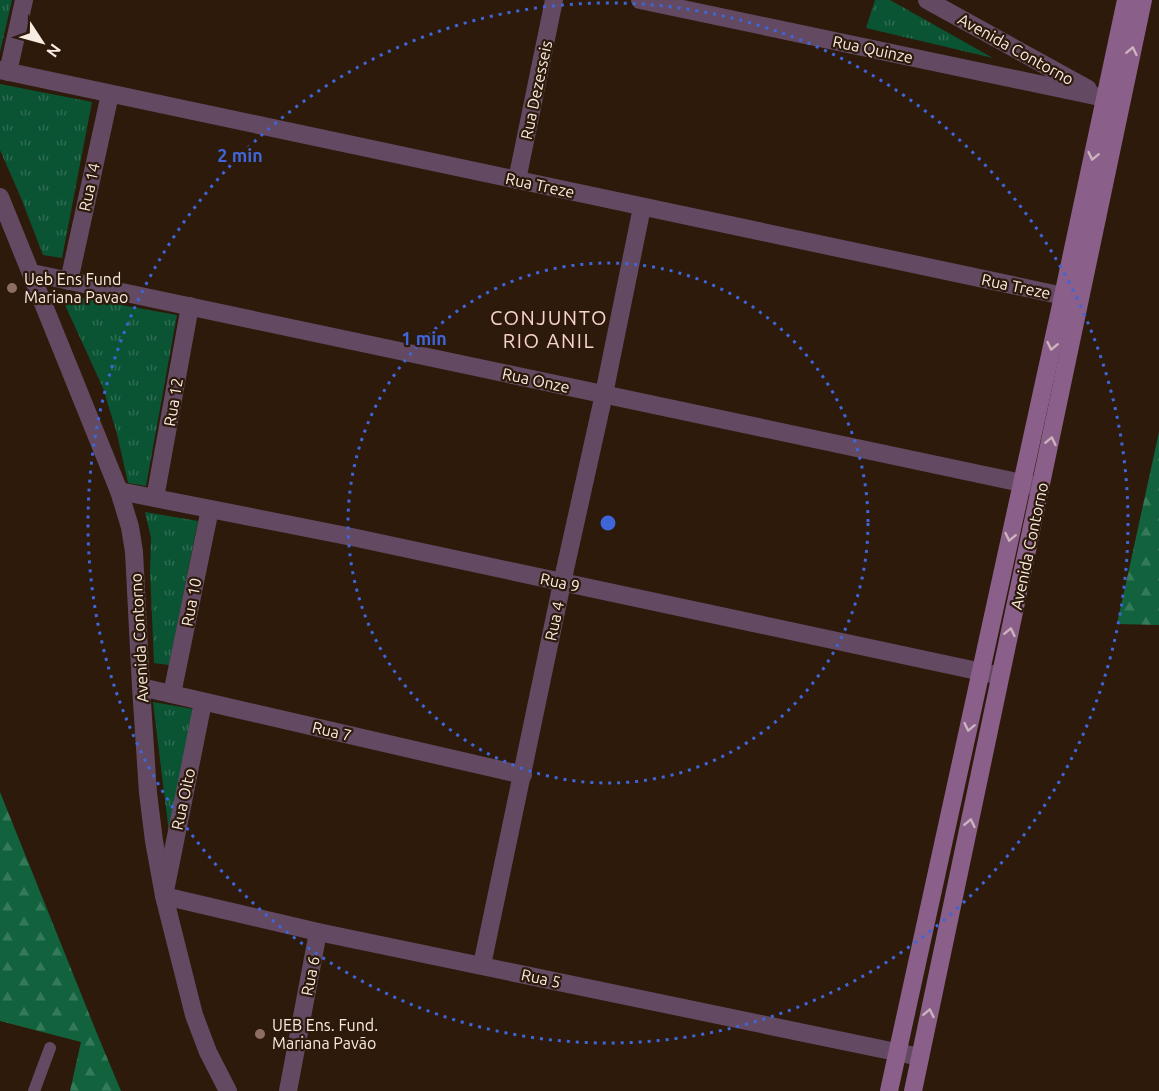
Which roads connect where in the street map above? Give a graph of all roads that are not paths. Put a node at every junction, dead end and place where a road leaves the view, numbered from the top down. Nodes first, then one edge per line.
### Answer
1 (24, 0) edge
2 (554, 0) edge
3 (640, 0) edge
4 (927, 0) edge
5 (1126, 0) edge
6 (1143, 0) edge
7 (658, 2) edge
8 (4, 71) edge
9 (110, 93) junction
10 (1113, 100) junction
11 (517, 180) junction
12 (0, 197) edge
13 (642, 207) junction
14 (32, 273) junction
15 (69, 281) junction
16 (1072, 298) junction
17 (190, 306) junction
18 (604, 394) junction
19 (1022, 483) junction
20 (1041, 487) junction
21 (119, 491) junction
22 (155, 498) junction
23 (210, 509) junction
24 (562, 583) junction
25 (981, 671) junction
26 (1001, 676) junction
27 (141, 687) junction
28 (172, 694) junction
29 (203, 702) junction
30 (523, 776) junction
31 (164, 896) junction
32 (318, 932) junction
33 (482, 966) junction
34 (50, 1048) dead end
35 (898, 1052) junction
36 (920, 1057) junction
37 (34, 1091) edge
38 (228, 1091) edge
39 (288, 1091) edge
40 (890, 1091) edge
41 (913, 1091) edge

1 - 8 street
2 - 11 street, Rua Dezesseis
3 - 7 street, Rua Quinze
4 - 10 street, Avenida Contorno
5 - 10 street, Avenida Contorno
10 -> 6 street, Avenida Contorno
7 - 10 street, Rua Quinze
8 - 9 street, Rua Treze
9 - 11 street, Rua Treze
9 - 15 street, Rua 14
10 - 16 street, Avenida Contorno
11 - 13 street, Rua Treze
12 - 14 street, Avenida Contorno
13 - 16 street, Rua Treze
13 - 18 street, Rua 4
14 - 15 street, Rua Onze
14 - 21 street, Avenida Contorno
15 - 17 street, Rua Onze
16 -> 19 street, Avenida Contorno
20 -> 16 street, Avenida Contorno
17 - 18 street, Rua Onze
17 - 22 street, Rua 12
18 - 19 street, Rua Onze
18 - 24 street, Rua 4
19 - 20 street, Rua Onze
19 -> 25 street, Avenida Contorno
26 -> 20 street, Avenida Contorno
21 - 22 street, Rua 9
21 - 27 street, Avenida Contorno
22 - 23 street, Rua 9
23 - 24 street, Rua 9
23 - 28 street, Rua 10
24 - 25 street, Rua 9
24 - 30 street, Rua 4
25 - 26 street, Rua 9
25 -> 35 street, Avenida Contorno
36 -> 26 street, Avenida Contorno
27 - 28 street, Rua 7
27 - 31 street, Avenida Contorno
28 - 29 street, Rua 7
29 - 30 street, Rua 7
29 - 31 street, Rua Oito
30 - 33 street, Rua 4
31 - 32 street, Rua 5
31 - 38 street, Avenida Contorno
32 - 33 street, Rua 5
32 - 39 street, Rua 6
33 - 35 street, Rua 5
34 - 37 lane
35 - 36 street, Rua 5
35 - 40 street, Avenida Contorno
36 - 41 street, Avenida Contorno

